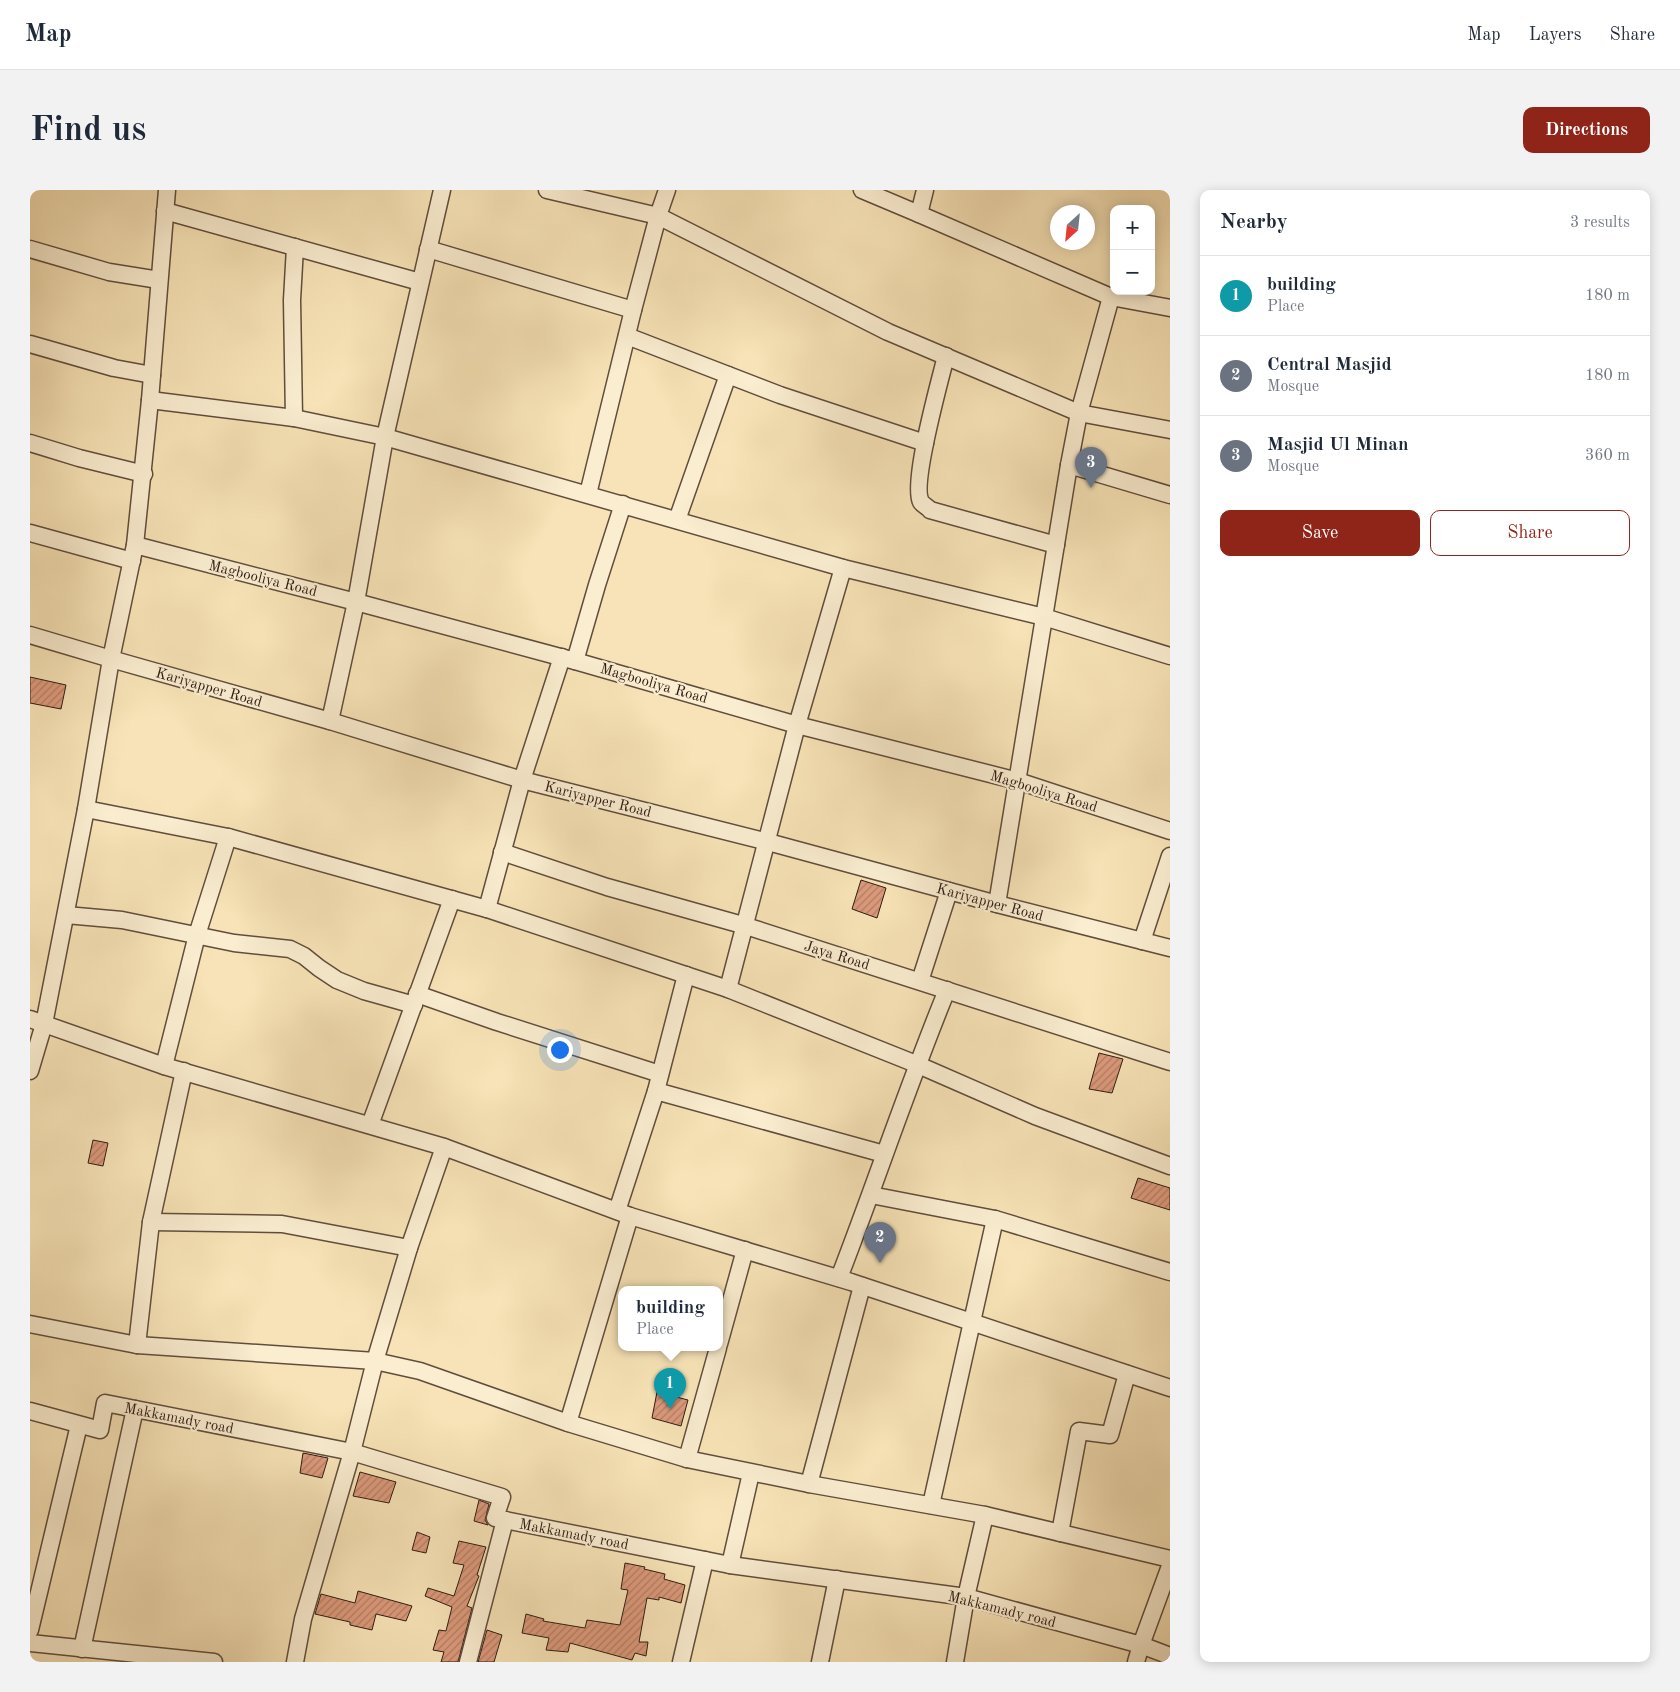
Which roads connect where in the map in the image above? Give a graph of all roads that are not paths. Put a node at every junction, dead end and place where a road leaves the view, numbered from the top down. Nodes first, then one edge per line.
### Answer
1 (167, 190) edge
2 (442, 190) edge
3 (546, 190) edge
4 (667, 190) edge
5 (862, 190) edge
6 (924, 190) edge
7 (165, 211) junction
8 (919, 214) junction
9 (658, 216) junction
10 (295, 247) junction
11 (30, 249) edge
12 (428, 249) junction
13 (159, 280) junction
14 (420, 282) junction
15 (1111, 297) junction
16 (1170, 308) edge
17 (633, 310) junction
18 (626, 336) junction
19 (30, 344) edge
20 (946, 356) junction
21 (152, 375) junction
22 (728, 375) junction
23 (150, 400) junction
24 (1079, 413) junction
25 (294, 418) junction
26 (1170, 430) edge
27 (385, 437) junction
28 (30, 443) edge
29 (925, 443) junction
30 (1069, 465) junction
31 (144, 474) junction
32 (588, 494) junction
33 (1170, 495) edge
34 (623, 504) junction
35 (677, 520) junction
36 (30, 533) edge
37 (1056, 546) junction
38 (133, 553) junction
39 (844, 568) junction
40 (356, 602) junction
41 (1044, 617) junction
42 (30, 634) edge
43 (1170, 656) edge
44 (111, 659) junction
45 (569, 659) junction
46 (330, 721) junction
47 (798, 725) junction
48 (522, 780) junction
49 (1018, 781) junction
50 (86, 809) junction
51 (1170, 831) edge
52 (228, 837) junction
53 (768, 842) junction
54 (502, 852) junction
55 (1170, 856) edge
56 (949, 891) junction
57 (452, 899) junction
58 (997, 904) junction
59 (487, 909) junction
60 (66, 915) junction
61 (746, 926) junction
62 (197, 935) junction
63 (1142, 941) junction
64 (1170, 948) edge
65 (686, 975) junction
66 (920, 981) junction
67 (728, 989) junction
68 (947, 990) junction
69 (416, 999) junction
70 (37, 1022) edge
71 (1170, 1062) edge
72 (916, 1064) junction
73 (164, 1066) junction
74 (184, 1070) junction
75 (30, 1071) edge
76 (660, 1074) junction
77 (656, 1091) junction
78 (370, 1125) junction
79 (444, 1147) junction
80 (884, 1154) junction
81 (1170, 1166) edge
82 (871, 1195) junction
83 (623, 1213) junction
84 (995, 1219) junction
85 (151, 1222) junction
86 (408, 1248) junction
87 (745, 1250) junction
88 (1170, 1272) edge
89 (839, 1278) junction
90 (862, 1286) junction
91 (972, 1321) junction
92 (30, 1324) edge
93 (723, 1330) edge
94 (137, 1345) junction
95 (717, 1351) edge
96 (375, 1361) junction
97 (1127, 1374) junction
98 (1170, 1388) edge
99 (136, 1409) junction
100 (30, 1411) edge
101 (568, 1423) junction
102 (79, 1424) junction
103 (352, 1452) junction
104 (687, 1459) junction
105 (751, 1472) junction
106 (809, 1484) junction
107 (931, 1505) junction
108 (985, 1515) junction
109 (504, 1520) junction
110 (1060, 1533) junction
111 (1170, 1559) edge
112 (706, 1560) junction
113 (730, 1565) junction
114 (1170, 1566) edge
115 (837, 1579) junction
116 (966, 1597) junction
117 (30, 1630) edge
118 (30, 1643) edge
119 (1141, 1645) junction
120 (82, 1649) junction
121 (1170, 1656) edge
122 (214, 1662) edge
123 (295, 1662) edge
124 (468, 1662) edge
125 (681, 1662) edge
126 (820, 1662) edge
127 (955, 1662) edge
128 (1136, 1662) edge

1 - 7 street
2 - 12 street
3 - 9 street
4 - 9 street
5 - 8 street
6 - 8 street
7 - 10 street
7 - 13 street
8 - 15 street
9 - 17 street
9 - 20 street
10 - 14 street
10 - 25 street
11 - 13 street
12 - 14 street
12 - 17 street
13 - 21 street
14 - 27 street
15 - 16 street
15 - 24 street
17 - 18 street
18 - 22 street
18 - 32 street
19 - 21 street
20 - 24 street
20 - 29 street
21 - 23 street
22 - 29 street
22 - 35 street
23 - 25 street
23 - 31 street
24 - 26 street
24 - 30 street
25 - 27 street
27 - 32 street
27 - 40 street
28 - 31 street
29 - 37 street
30 - 33 street
30 - 37 street
31 - 38 street
32 - 34 street
34 - 35 street
34 - 45 street
35 - 39 street
36 - 38 street, Magbooliya Road
37 - 41 street
38 - 40 street, Magbooliya Road
38 - 44 street
39 - 41 street
39 - 47 street
40 - 45 street, Magbooliya Road
40 - 46 street
41 - 43 street
41 - 49 street
42 - 44 street, Kariyapper Road
44 - 46 street, Kariyapper Road
44 - 50 street
45 - 47 street, Magbooliya Road
45 - 48 street
46 - 48 street, Kariyapper Road
47 - 49 street, Magbooliya Road
47 - 53 street
48 - 53 street, Kariyapper Road
48 - 54 street
49 - 51 street, Magbooliya Road
49 - 58 street
50 - 52 street
50 - 60 street
52 - 57 street
52 - 62 street
53 - 56 street, Kariyapper Road
53 - 61 street
54 - 59 street
54 - 61 street, Jaya Road
55 - 63 street
56 - 58 street, Kariyapper Road
56 - 66 street
57 - 59 street
57 - 69 street
58 - 63 street, Kariyapper Road
59 - 65 street
60 - 62 street
60 - 70 street
61 - 66 street, Jaya Road
61 - 67 street
62 - 69 street
62 - 73 street
63 - 64 street, Kariyapper Road
65 - 67 street
65 - 76 street
66 - 68 street, Jaya Road
67 - 72 street
68 - 71 street, Jaya Road
68 - 72 street
69 - 76 street
69 - 78 street
70 - 73 street
70 - 75 street
72 - 80 street
72 - 81 street
73 - 74 street
74 - 78 street
74 - 85 street
76 - 77 street
77 - 80 street
77 - 83 street
78 - 79 street
79 - 83 street
79 - 86 street
80 - 82 street
82 - 84 street
82 - 89 street
83 - 87 street
83 - 101 street
84 - 88 street
84 - 91 street
85 - 86 street
85 - 94 street
86 - 96 street
87 - 89 street
87 - 93 street
89 - 90 street
90 - 91 street
90 - 106 street
91 - 97 street
91 - 107 street
92 - 94 street
94 - 96 street
95 - 104 street
96 - 101 street
96 - 103 street
97 - 98 street
97 - 110 street
99 - 102 street, Makkamady road
99 - 103 street, Makkamady road
99 - 120 street
100 - 102 street, Makkamady road
101 - 104 street
102 - 117 street
103 - 109 street, Makkamady road
103 - 123 street
104 - 105 street
105 - 106 street
105 - 113 street
106 - 107 street
107 - 108 street
108 - 110 street
108 - 116 street
109 - 112 street, Makkamady road
109 - 124 street
110 - 111 street
112 - 113 street, Makkamady road
112 - 125 street
113 - 115 street, Makkamady road
114 - 119 street
115 - 116 street, Makkamady road
115 - 126 street
116 - 119 street, Makkamady road
116 - 127 street
118 - 120 street
119 - 121 street, Makkamady road
119 - 128 street
120 - 122 street

